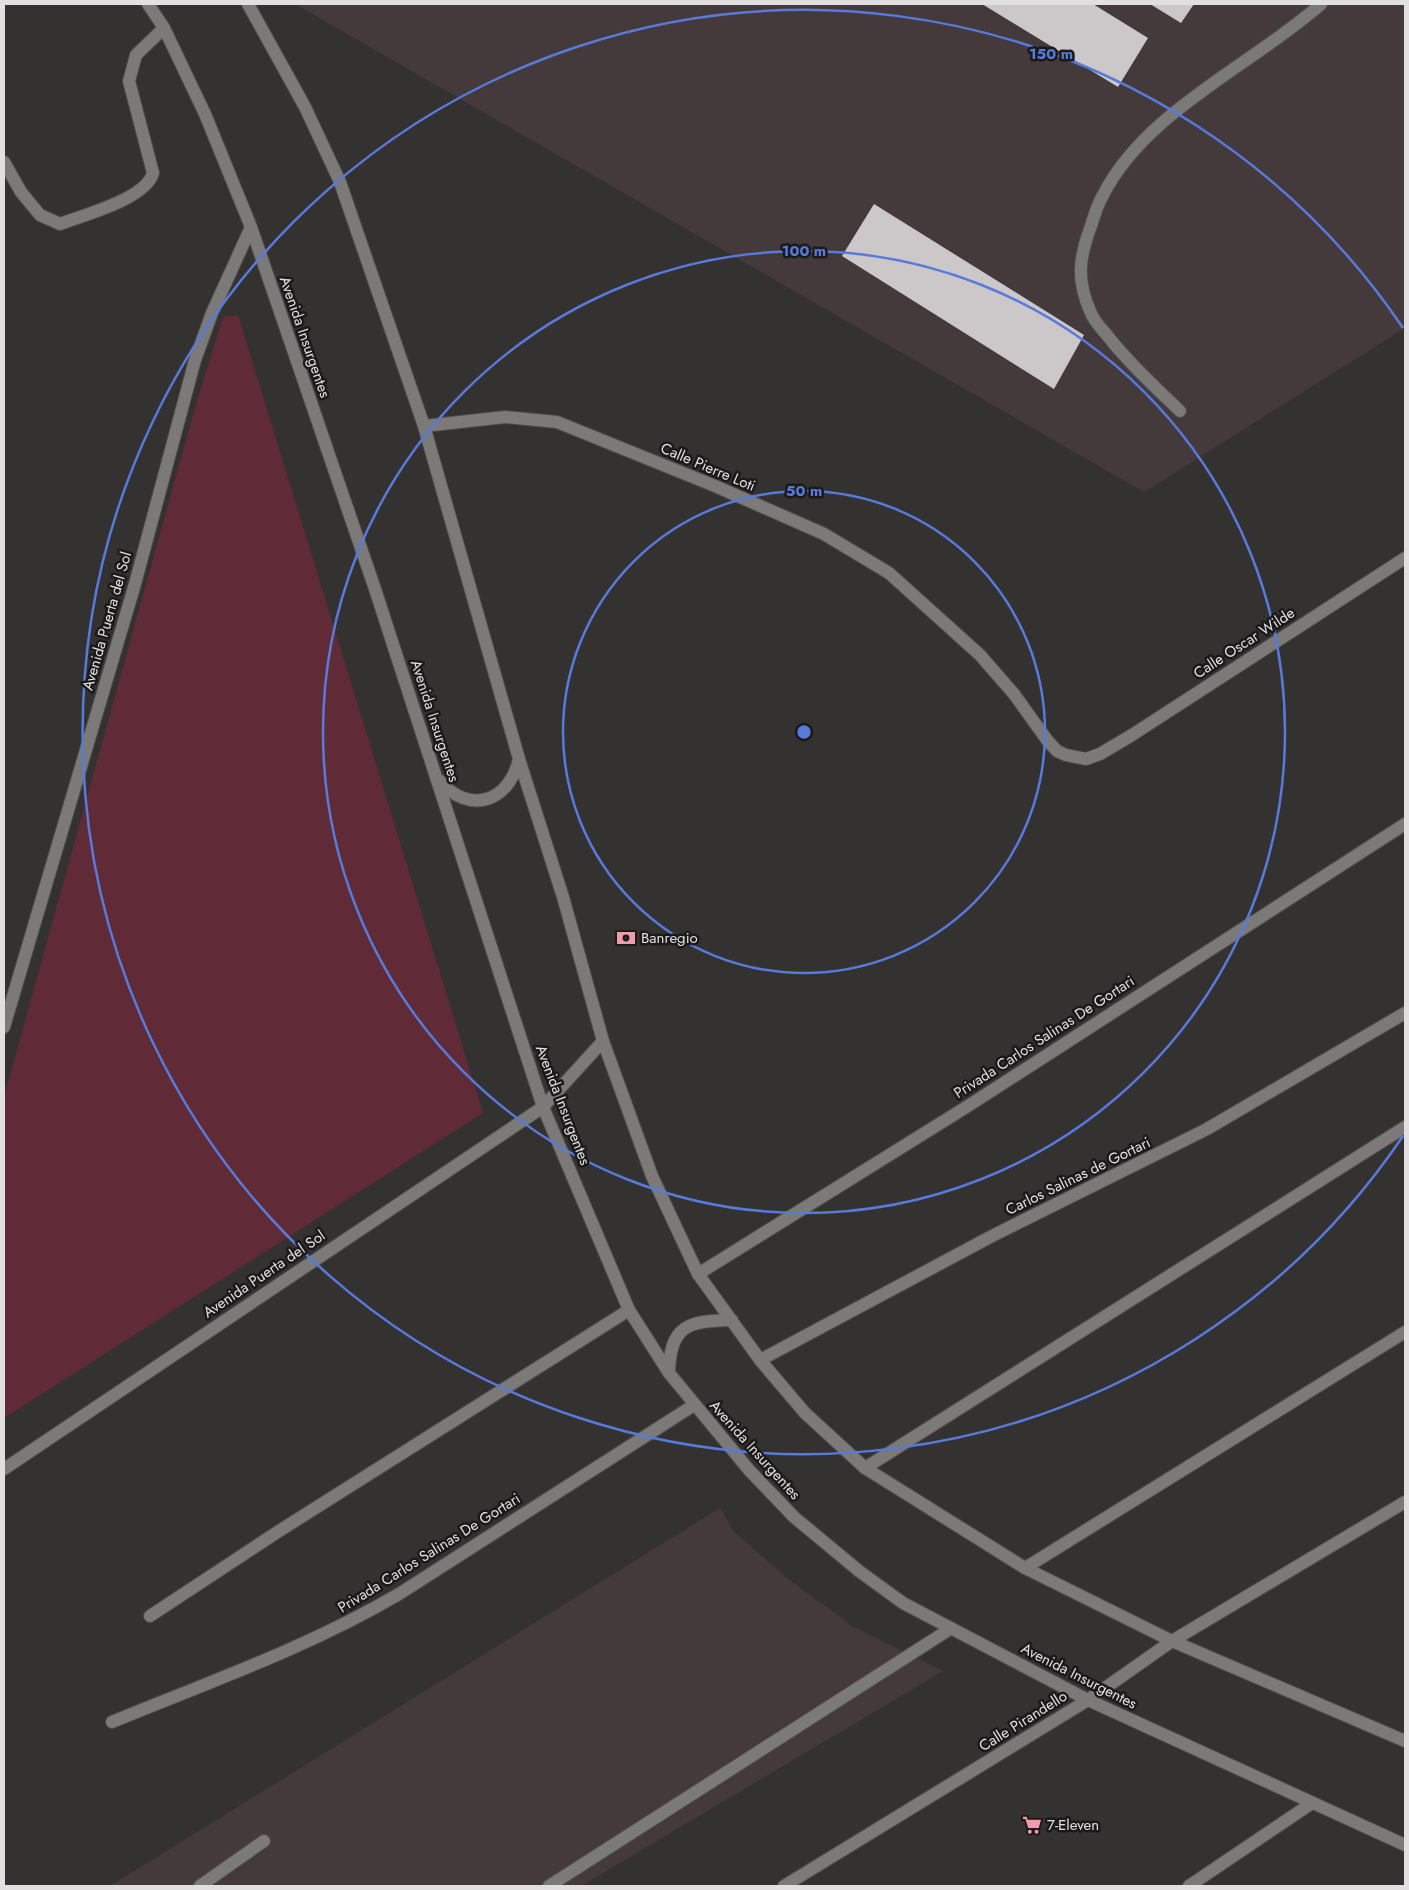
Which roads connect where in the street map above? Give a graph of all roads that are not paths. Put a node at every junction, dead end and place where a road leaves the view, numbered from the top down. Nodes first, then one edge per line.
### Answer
1 (148, 4) edge
2 (248, 4) edge
3 (1321, 4) edge
4 (164, 28) junction
5 (4, 162) edge
6 (251, 227) junction
7 (1180, 411) dead end
8 (424, 426) junction
9 (1405, 558) edge
10 (1100, 754) joint
11 (519, 759) junction
12 (436, 776) junction
13 (1405, 824) edge
14 (1405, 1012) edge
15 (4, 1027) edge
16 (602, 1041) junction
17 (543, 1107) junction
18 (1405, 1127) edge
19 (698, 1274) junction
20 (628, 1310) junction
21 (732, 1320) junction
22 (1405, 1332) edge
23 (760, 1360) junction
24 (669, 1373) junction
25 (694, 1405) junction
26 (865, 1468) junction
27 (4, 1469) edge
28 (1405, 1502) edge
29 (1025, 1568) junction
30 (150, 1616) dead end
31 (950, 1629) junction
32 (1172, 1641) junction
33 (1088, 1700) junction
34 (112, 1722) dead end
35 (1405, 1741) edge
36 (1312, 1803) junction
37 (264, 1841) dead end
38 (1405, 1846) edge
39 (200, 1886) edge
40 (549, 1886) edge
41 (784, 1886) edge
42 (1189, 1886) edge

1 - 4 main road, Avenida Insurgentes
2 - 8 main road
3 - 7 main road
4 - 5 main road
4 - 6 main road, Avenida Insurgentes
6 - 12 main road, Avenida Insurgentes
6 - 15 main road, Avenida Puerta del Sol
8 - 10 main road, Calle Pierre Loti
8 - 11 main road
9 - 10 main road, Calle Oscar Wilde
11 - 12 main road
11 - 16 main road
12 - 17 main road, Avenida Insurgentes
13 - 19 main road, Privada Carlos Salinas De Gortari
14 - 23 main road, Carlos Salinas de Gortari
16 - 17 main road, Avenida Puerta del Sol
16 - 19 main road
17 - 20 main road, Avenida Insurgentes
17 - 27 main road, Avenida Puerta del Sol
18 - 26 main road
19 - 21 main road
20 - 24 main road, Avenida Insurgentes
20 - 30 main road
21 - 23 main road
21 - 24 main road
22 - 29 main road
23 - 26 main road
24 - 25 main road, Avenida Insurgentes
25 - 31 main road, Avenida Insurgentes
25 - 34 main road, Privada Carlos Salinas De Gortari
26 - 29 main road
28 - 32 main road, Calle Pirandello
29 - 32 main road
31 - 33 main road, Avenida Insurgentes
31 - 40 main road
32 - 33 main road, Calle Pirandello
32 - 35 main road
33 - 36 main road, Avenida Insurgentes
33 - 41 main road, Calle Pirandello
36 - 38 main road, Avenida Insurgentes
36 - 42 main road
37 - 39 main road

